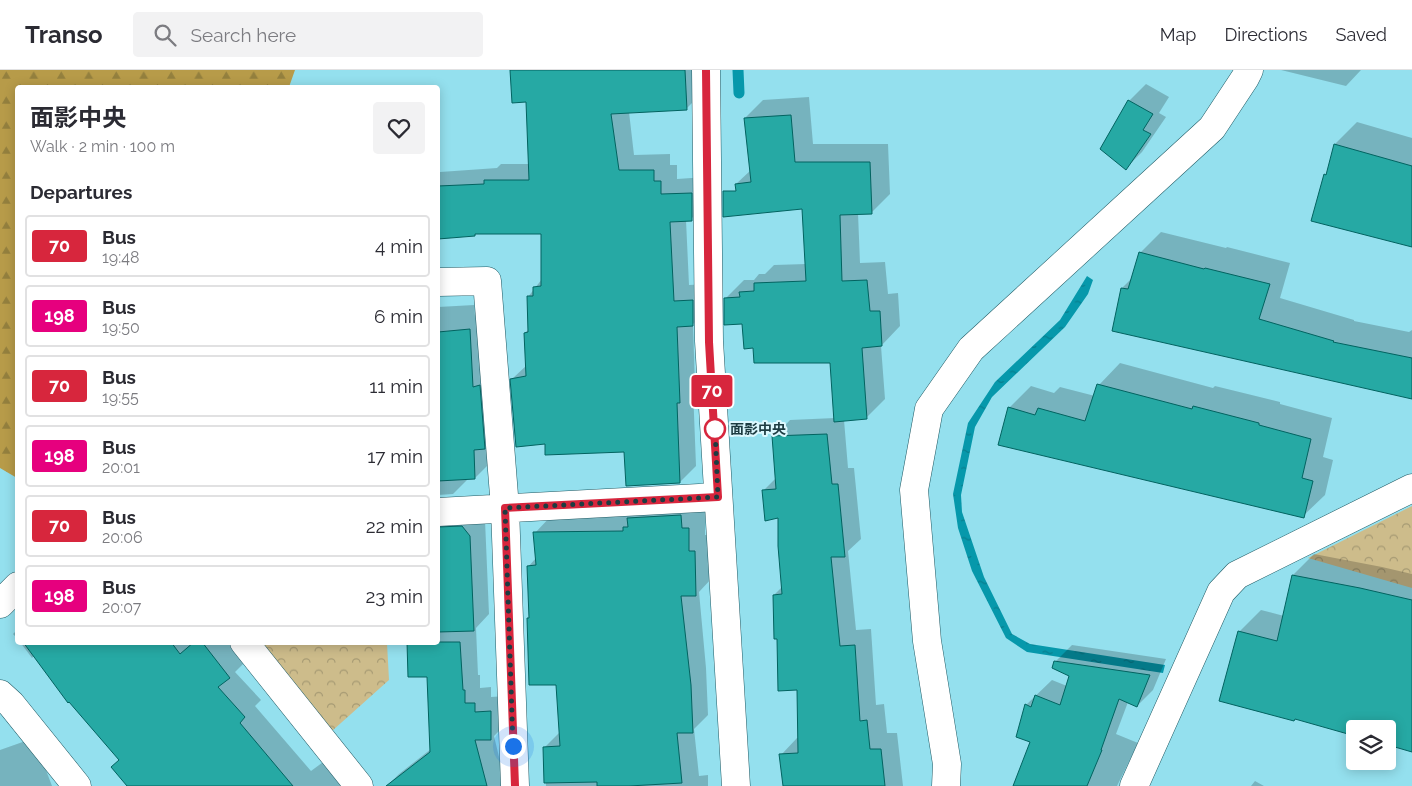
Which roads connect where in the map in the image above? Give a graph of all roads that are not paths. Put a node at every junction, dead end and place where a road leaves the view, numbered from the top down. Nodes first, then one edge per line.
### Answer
1 (706, 70) edge
2 (1249, 70) edge
3 (440, 282) edge
4 (1412, 488) edge
5 (718, 497) junction
6 (505, 508) junction
7 (440, 512) edge
8 (15, 589) edge
9 (0, 604) edge
10 (246, 645) edge
11 (0, 694) edge
12 (77, 786) edge
13 (359, 786) edge
14 (515, 786) edge
15 (736, 786) edge
16 (946, 786) edge
17 (1134, 786) edge

1 - 5 street
2 - 16 street
3 - 6 street
4 - 17 street
5 - 6 street
5 - 15 street
6 - 7 street
6 - 14 street
8 - 9 street
10 - 13 street
11 - 12 street

